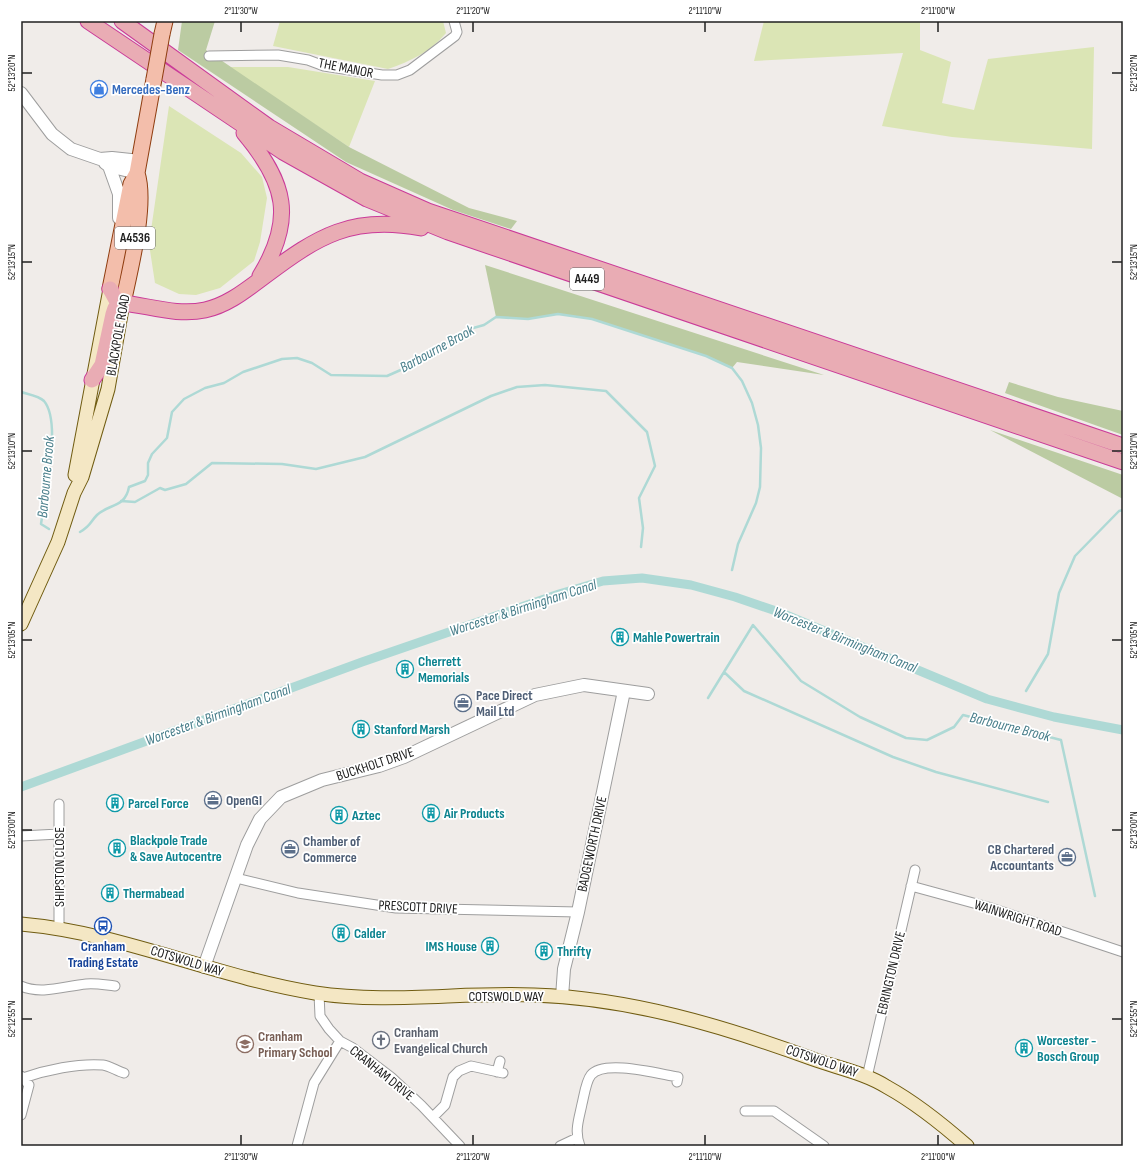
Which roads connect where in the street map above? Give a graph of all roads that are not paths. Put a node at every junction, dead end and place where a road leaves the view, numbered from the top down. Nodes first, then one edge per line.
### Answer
1 (88, 21) edge
2 (454, 21) edge
3 (124, 22) edge
4 (164, 27) edge
5 (209, 56) dead end
6 (21, 93) edge
7 (233, 120) junction
8 (104, 163) junction
9 (139, 167) junction
10 (448, 232) junction
11 (121, 235) junction
12 (255, 284) junction
13 (110, 290) junction
14 (123, 303) junction
15 (92, 380) junction
16 (1123, 446) edge
17 (1123, 462) edge
18 (74, 493) junction
19 (21, 624) edge
20 (624, 691) junction
21 (648, 694) dead end
22 (59, 804) dead end
23 (59, 834) junction
24 (21, 836) edge
25 (915, 870) dead end
26 (236, 878) junction
27 (912, 886) junction
28 (578, 912) junction
29 (21, 924) edge
30 (59, 929) junction
31 (1123, 952) edge
32 (204, 967) junction
33 (21, 986) edge
34 (115, 986) dead end
35 (319, 994) junction
36 (562, 997) junction
37 (340, 1041) junction
38 (500, 1061) dead end
39 (124, 1073) dead end
40 (22, 1077) edge
41 (867, 1077) junction
42 (677, 1082) dead end
43 (745, 1111) dead end
44 (21, 1115) edge
45 (433, 1117) junction
46 (578, 1142) edge
47 (298, 1146) edge
48 (460, 1146) edge
49 (560, 1146) edge
50 (824, 1146) edge
51 (967, 1146) edge

1 - 7 highway, A449
2 - 5 street, THE MANOR
3 - 16 highway, A449
4 - 9 main road, BLACKPOLE ROAD / A4536, bridge
6 - 8 street
7 - 10 highway, A449
7 - 12 highway
8 - 9 street
8 - 11 street
9 - 11 main road, BLACKPOLE ROAD / A4536
9 - 14 main road, BLACKPOLE ROAD / A4536
10 - 12 highway
10 - 17 highway, A449
11 - 13 main road, BLACKPOLE ROAD / A4536
12 - 14 highway
13 - 14 highway
13 - 15 main road, BLACKPOLE ROAD
14 - 15 highway
14 - 18 main road, BLACKPOLE ROAD
15 - 18 main road, BLACKPOLE ROAD
18 - 19 main road, BLACKPOLE ROAD
20 - 21 street, BUCKHOLT DRIVE
20 - 26 street, BUCKHOLT DRIVE
20 - 28 street, BADGEWORTH DRIVE
22 - 23 street, SHIPSTON CLOSE
23 - 24 street
23 - 30 street, SHIPSTON CLOSE
25 - 27 street, EBRINGTON DRIVE
26 - 28 street, PRESCOTT DRIVE
26 - 32 street, BUCKHOLT DRIVE
27 - 31 street, WAINWRIGHT ROAD
27 - 41 street, EBRINGTON DRIVE
28 - 36 street, BADGEWORTH DRIVE
29 - 30 main road, COTSWOLD WAY
30 - 32 main road, COTSWOLD WAY
32 - 35 main road, COTSWOLD WAY
33 - 34 street
35 - 36 main road, COTSWOLD WAY
35 - 37 street, CRANHAM DRIVE
36 - 41 main road, COTSWOLD WAY
37 - 45 street, CRANHAM DRIVE
37 - 47 street
38 - 45 street
39 - 40 street
40 - 44 street
41 - 51 main road, COTSWOLD WAY
42 - 46 street
43 - 50 street
45 - 48 street, CRANHAM DRIVE
46 - 49 street

